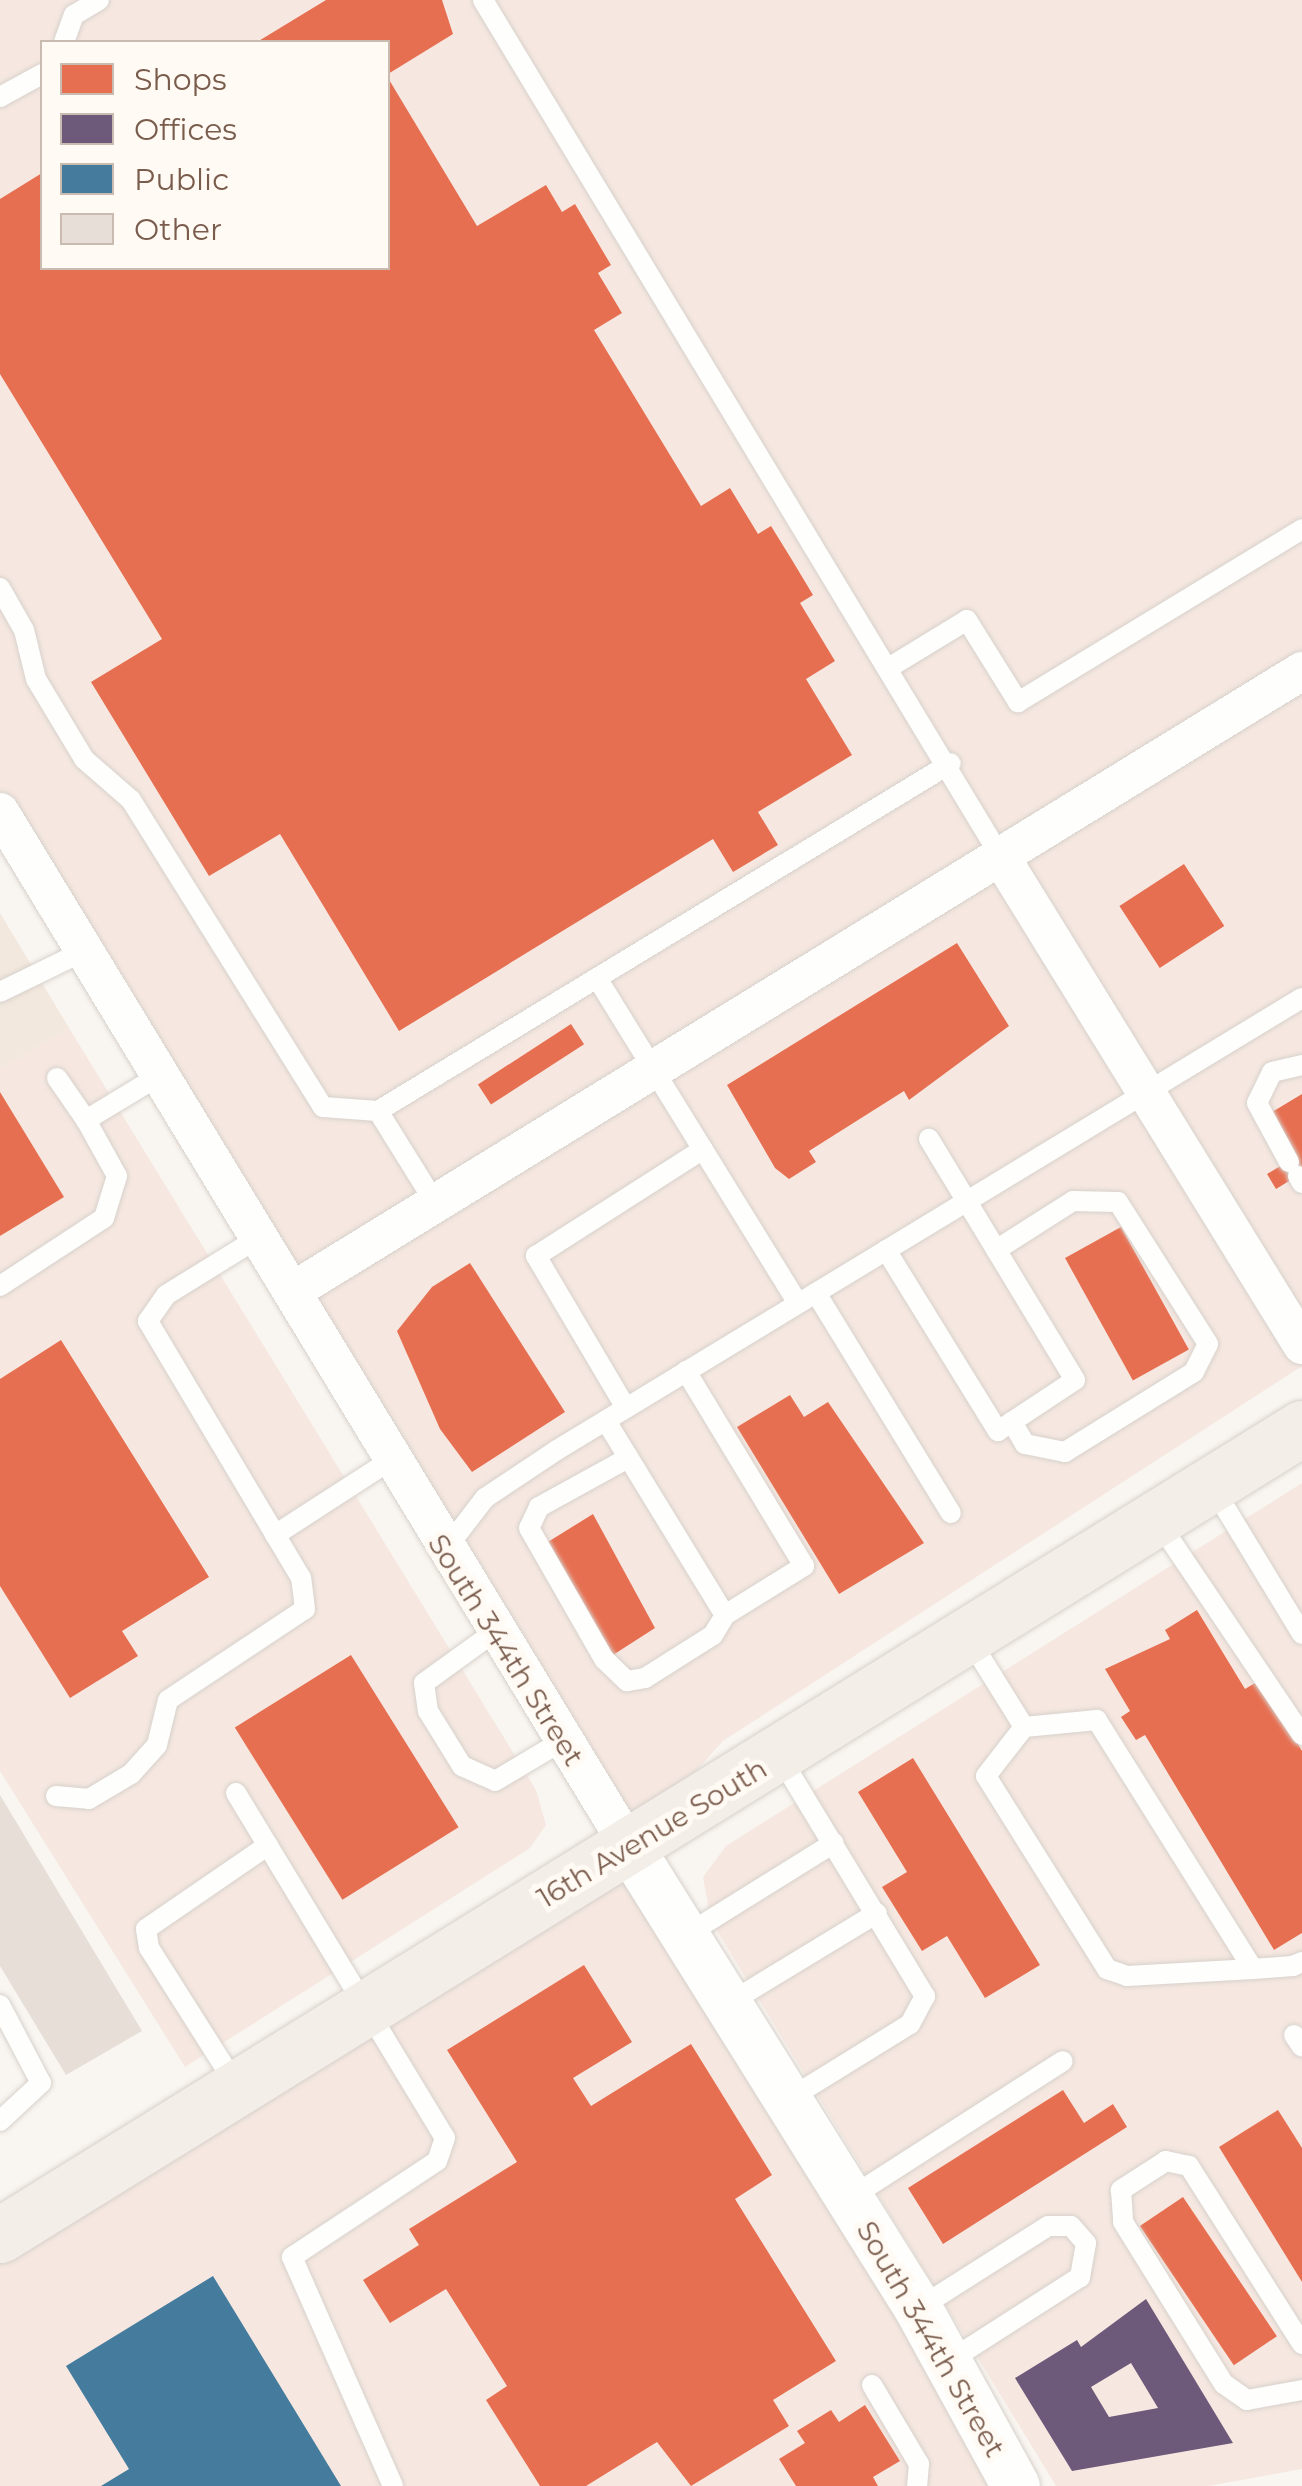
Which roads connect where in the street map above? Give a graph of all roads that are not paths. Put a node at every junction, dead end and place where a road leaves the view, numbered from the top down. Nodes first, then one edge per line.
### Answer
1 (99, 0) edge
2 (483, 0) edge
3 (65, 40) edge
4 (40, 75) edge
5 (0, 98) edge
6 (1302, 528) edge
7 (0, 588) edge
8 (890, 667) junction
9 (1302, 672) edge
10 (950, 764) junction
11 (0, 812) edge
12 (998, 854) junction
13 (86, 950) junction
14 (598, 978) junction
15 (0, 992) edge
16 (1302, 998) edge
17 (1302, 1064) edge
18 (654, 1071) junction
19 (162, 1074) junction
20 (56, 1078) dead end
21 (1146, 1094) junction
22 (378, 1111) junction
23 (86, 1120) junction
24 (929, 1139) dead end
25 (704, 1150) junction
26 (1296, 1174) edge
27 (966, 1202) junction
28 (436, 1204) junction
29 (263, 1236) junction
30 (886, 1250) junction
31 (996, 1250) junction
32 (0, 1286) edge
33 (296, 1290) junction
34 (807, 1298) junction
35 (1302, 1345) edge
36 (686, 1372) junction
37 (626, 1408) junction
38 (606, 1421) junction
39 (1012, 1422) junction
40 (1302, 1428) edge
41 (628, 1458) junction
42 (388, 1462) junction
43 (1211, 1485) junction
44 (951, 1513) dead end
45 (1156, 1518) junction
46 (275, 1535) junction
47 (445, 1551) junction
48 (725, 1615) junction
49 (494, 1633) junction
50 (1302, 1634) edge
51 (968, 1638) junction
52 (1024, 1727) junction
53 (1302, 1735) edge
54 (562, 1741) junction
55 (780, 1757) junction
56 (236, 1793) dead end
57 (56, 1796) dead end
58 (834, 1843) junction
59 (268, 1845) junction
60 (629, 1846) junction
61 (877, 1913) junction
62 (686, 1935) junction
63 (1302, 1962) edge
64 (1253, 1969) junction
65 (729, 2003) junction
66 (0, 2005) edge
67 (366, 2009) junction
68 (1063, 2061) dead end
69 (238, 2087) junction
70 (787, 2100) junction
71 (0, 2121) edge
72 (848, 2199) junction
73 (0, 2235) edge
74 (918, 2308) junction
75 (1302, 2344) edge
76 (949, 2361) junction
77 (872, 2385) dead end
78 (1302, 2390) edge
79 (393, 2486) edge
80 (917, 2486) edge
81 (1016, 2486) edge

1 - 3 lane
2 - 8 lane
4 - 5 lane
6 - 8 lane
7 - 22 lane
8 - 10 lane
9 - 12 street
10 - 12 lane
10 - 14 lane
11 - 13 street, South 344th Street
12 - 18 street
12 - 21 street
13 - 15 lane
13 - 19 street, South 344th Street
14 - 18 lane
14 - 22 lane
16 - 21 lane
17 - 26 lane
18 - 25 lane
18 - 28 street
19 - 23 lane
19 - 29 street, South 344th Street
20 - 23 lane
21 - 27 lane
21 - 35 street
22 - 28 lane
23 - 32 lane
24 - 27 lane
25 - 34 lane
25 - 37 lane
27 - 30 lane
27 - 31 lane
28 - 33 street
29 - 33 street, South 344th Street
29 - 46 lane
30 - 34 lane
30 - 39 lane
31 - 39 lane
31 - 39 lane
33 - 42 street, South 344th Street
34 - 36 lane
34 - 44 lane
36 - 37 lane
36 - 48 lane
37 - 38 lane
38 - 41 lane
38 - 47 lane
40 - 43 main road, 16th Avenue South
41 - 48 lane
41 - 48 lane
42 - 46 lane
42 - 47 street, South 344th Street
43 - 45 main road, 16th Avenue South
43 - 50 lane
45 - 51 main road, 16th Avenue South
45 - 53 lane
46 - 57 lane
47 - 49 street, South 344th Street
49 - 54 street, South 344th Street
49 - 54 lane
51 - 52 lane
51 - 55 main road, 16th Avenue South
52 - 64 lane
52 - 64 lane
54 - 60 street, South 344th Street
55 - 58 lane
55 - 60 main road, 16th Avenue South
56 - 59 lane
58 - 61 lane
58 - 62 lane
59 - 67 lane
59 - 69 lane
60 - 62 street, South 344th Street
60 - 67 main road, 16th Avenue South
61 - 65 lane
61 - 70 lane
62 - 65 street, South 344th Street
63 - 64 lane
65 - 70 street, South 344th Street
66 - 71 lane
67 - 69 main road, 16th Avenue South
67 - 79 lane
68 - 72 lane
69 - 73 main road, 16th Avenue South
70 - 72 street, South 344th Street
72 - 74 street, South 344th Street
74 - 76 street, South 344th Street
74 - 76 lane
75 - 78 lane
76 - 81 street, South 344th Street
77 - 80 lane

